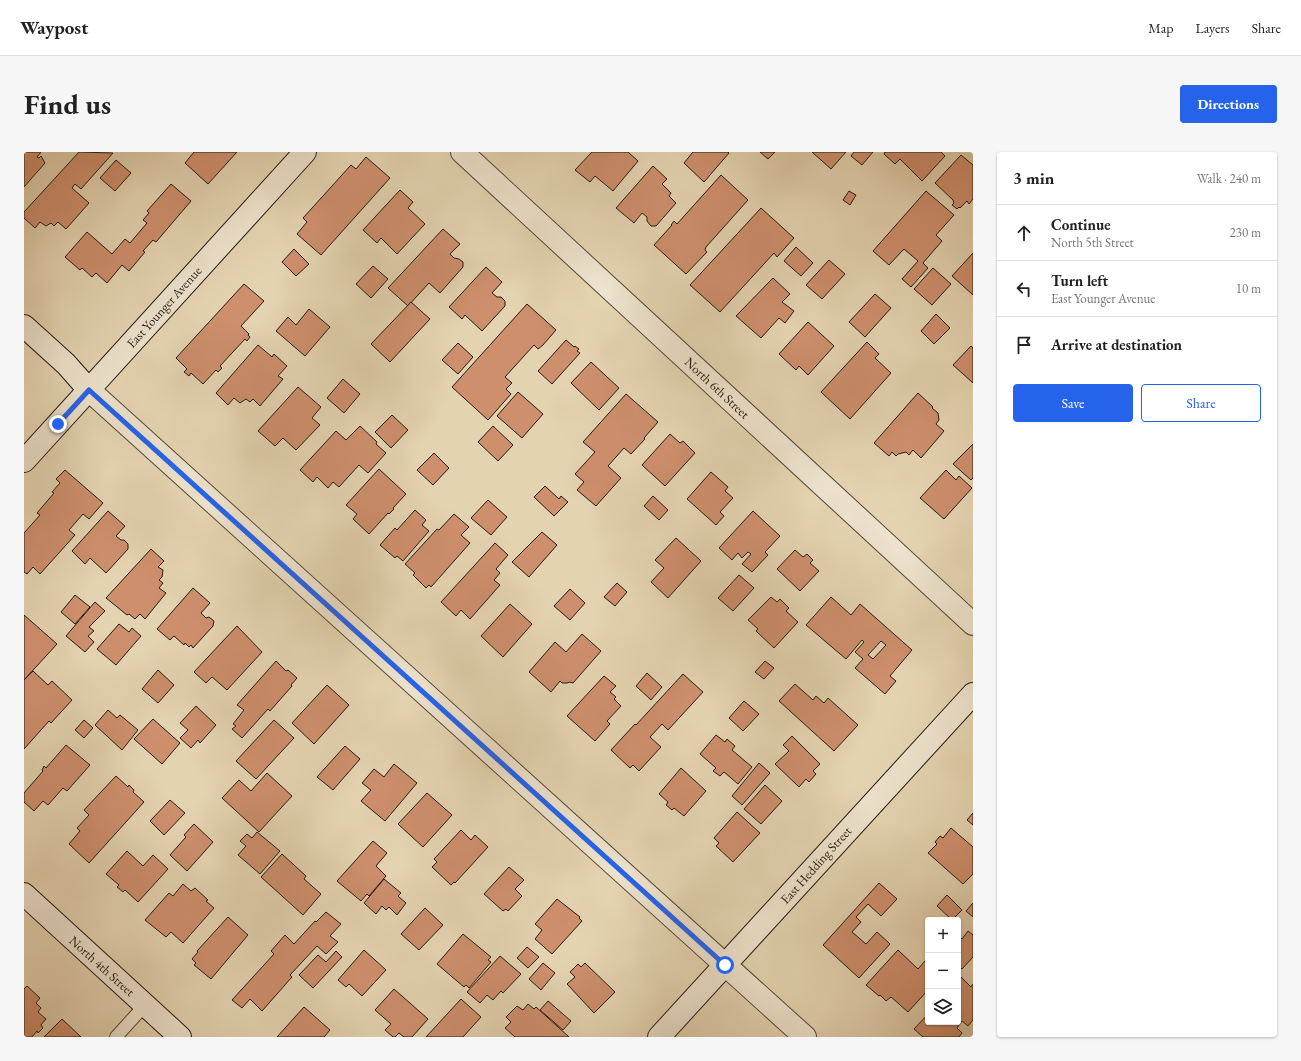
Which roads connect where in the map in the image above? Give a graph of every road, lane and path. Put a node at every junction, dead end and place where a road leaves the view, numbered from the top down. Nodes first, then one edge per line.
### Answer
1 (305, 152) edge
2 (462, 152) edge
3 (24, 326) edge
4 (89, 390) junction
5 (24, 461) edge
6 (973, 624) edge
7 (973, 694) edge
8 (24, 894) edge
9 (725, 965) junction
10 (145, 1005) junction
11 (116, 1037) edge
12 (180, 1037) edge
13 (659, 1037) edge
14 (805, 1037) edge

1 - 4 street, East Younger Avenue
2 - 6 street, North 6th Street
3 - 4 street
4 - 5 street, East Younger Avenue
4 - 9 street
7 - 9 street, East Hedding Street
8 - 10 street, North 4th Street
9 - 13 street, East Hedding Street
9 - 14 street
10 - 11 lane
10 - 12 street, North 4th Street

